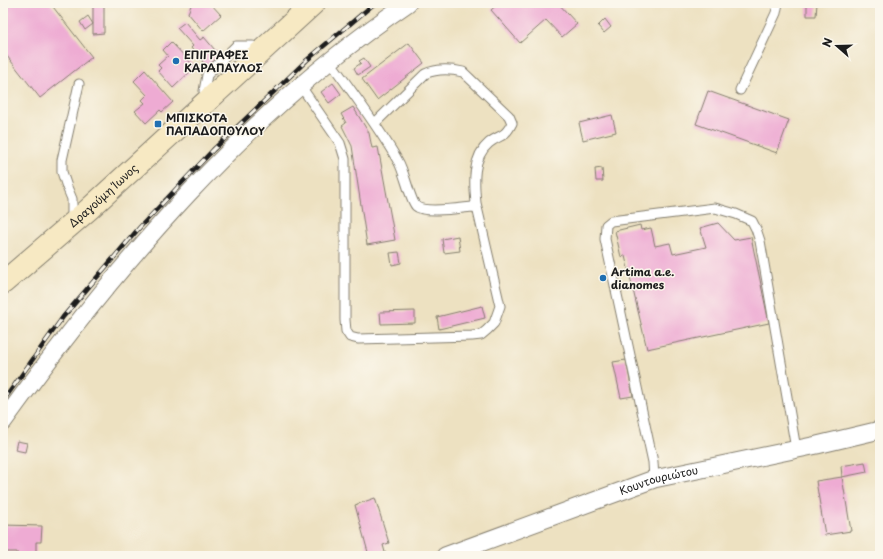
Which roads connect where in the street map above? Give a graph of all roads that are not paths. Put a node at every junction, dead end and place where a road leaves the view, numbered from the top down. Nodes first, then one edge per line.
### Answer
1 (314, 3) edge
2 (408, 3) edge
3 (778, 3) edge
4 (329, 60) junction
5 (79, 84) dead end
6 (300, 85) junction
7 (740, 90) dead end
8 (375, 123) junction
9 (476, 203) junction
10 (72, 224) junction
11 (3, 283) edge
12 (3, 422) edge
13 (880, 430) edge
14 (796, 449) junction
15 (654, 479) junction
16 (445, 556) edge

1 - 10 main road, Δραγούμη Ίωνος
2 - 4 street
3 - 7 lane
4 - 6 street
4 - 8 lane
5 - 10 lane
6 - 9 lane
6 - 12 street
8 - 9 lane
8 - 9 lane
10 - 11 main road, Δραγούμη Ίωνος
13 - 14 street, Κουντουριώτου
14 - 15 street, Κουντουριώτου
14 - 15 lane
15 - 16 street, Κουντουριώτου

